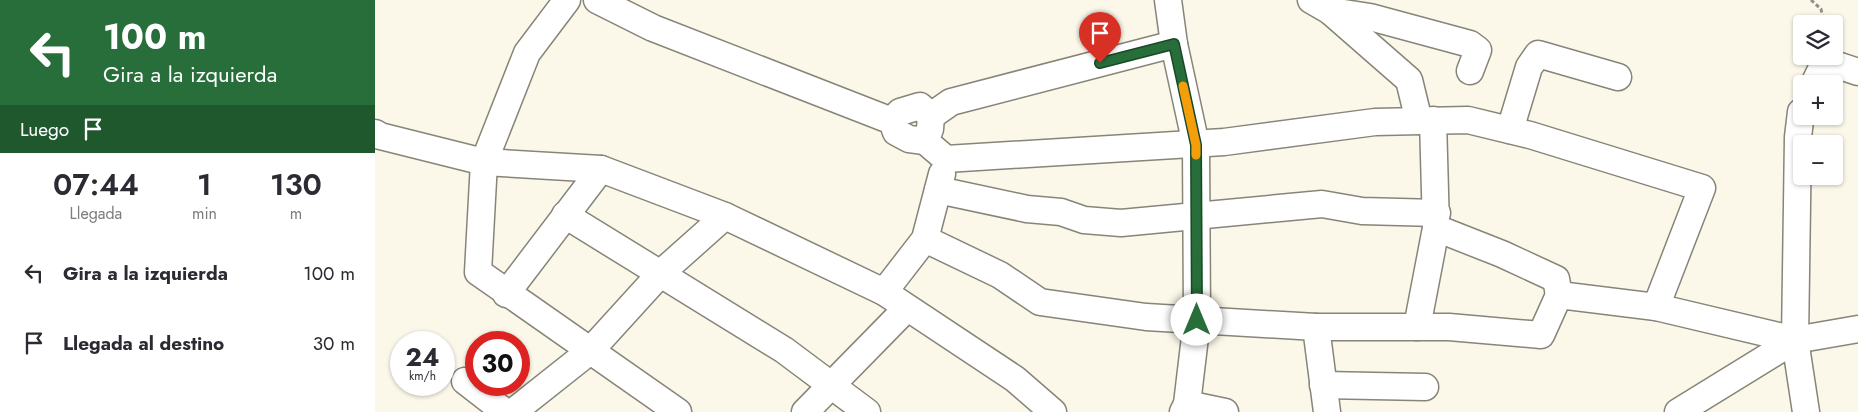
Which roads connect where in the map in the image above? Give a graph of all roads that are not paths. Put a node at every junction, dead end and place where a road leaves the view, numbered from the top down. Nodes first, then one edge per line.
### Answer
1 (567, 0) edge
2 (597, 0) edge
3 (1168, 0) edge
4 (1320, 6) edge
5 (1174, 44) junction
6 (1821, 67) edge
7 (1470, 70) dead end
8 (1858, 72) edge
9 (1618, 77) dead end
10 (931, 116) junction
11 (892, 121) junction
12 (1426, 121) junction
13 (1800, 125) edge
14 (1510, 130) junction
15 (375, 133) edge
16 (925, 141) junction
17 (1196, 145) junction
18 (946, 159) junction
19 (484, 162) junction
20 (601, 169) junction
21 (938, 190) junction
22 (565, 215) junction
23 (1197, 215) junction
24 (725, 216) junction
25 (1437, 220) junction
26 (925, 239) junction
27 (661, 273) junction
28 (885, 292) junction
29 (506, 294) junction
30 (1559, 295) junction
31 (1656, 307) junction
32 (907, 308) junction
33 (1197, 320) junction
34 (1316, 326) junction
35 (1417, 327) junction
36 (1858, 328) edge
37 (1795, 340) junction
38 (590, 351) junction
39 (1323, 385) junction
40 (832, 386) junction
41 (1425, 387) dead end
42 (484, 396) edge
43 (1713, 403) edge
44 (1185, 408) edge
45 (505, 412) edge
46 (513, 412) edge
47 (677, 412) edge
48 (805, 412) edge
49 (867, 412) edge
50 (1053, 412) edge
51 (1225, 412) edge
52 (1327, 412) edge
53 (1677, 412) edge
54 (1806, 412) edge

1 - 19 street
2 - 11 street
3 - 5 street
4 - 7 street
4 - 12 street
5 - 10 street
5 - 17 street
6 - 8 street
9 - 14 street
10 - 11 street
10 - 16 street
11 - 16 street
12 - 14 street
12 - 17 street
12 - 25 street
13 - 37 street
14 - 31 street
15 - 19 street
16 - 18 street
17 - 18 street
17 - 23 street
18 - 21 street
19 - 20 street
19 - 29 street
20 - 22 street
20 - 24 street
21 - 23 street
21 - 26 street
22 - 27 street
22 - 29 street
23 - 25 street
23 - 33 street
24 - 27 street
24 - 28 street
25 - 30 street
25 - 35 street
26 - 28 street
26 - 33 street
27 - 38 street
27 - 40 street
28 - 32 street
29 - 38 street
30 - 31 street
30 - 35 street
31 - 37 street
32 - 40 street
32 - 50 street
33 - 34 street
33 - 44 street
34 - 35 street
34 - 39 street
36 - 37 street
37 - 43 street
37 - 54 street
38 - 46 street
38 - 47 street
39 - 41 street
39 - 52 street
40 - 48 street
40 - 49 street
42 - 45 street
43 - 53 street
44 - 51 street

